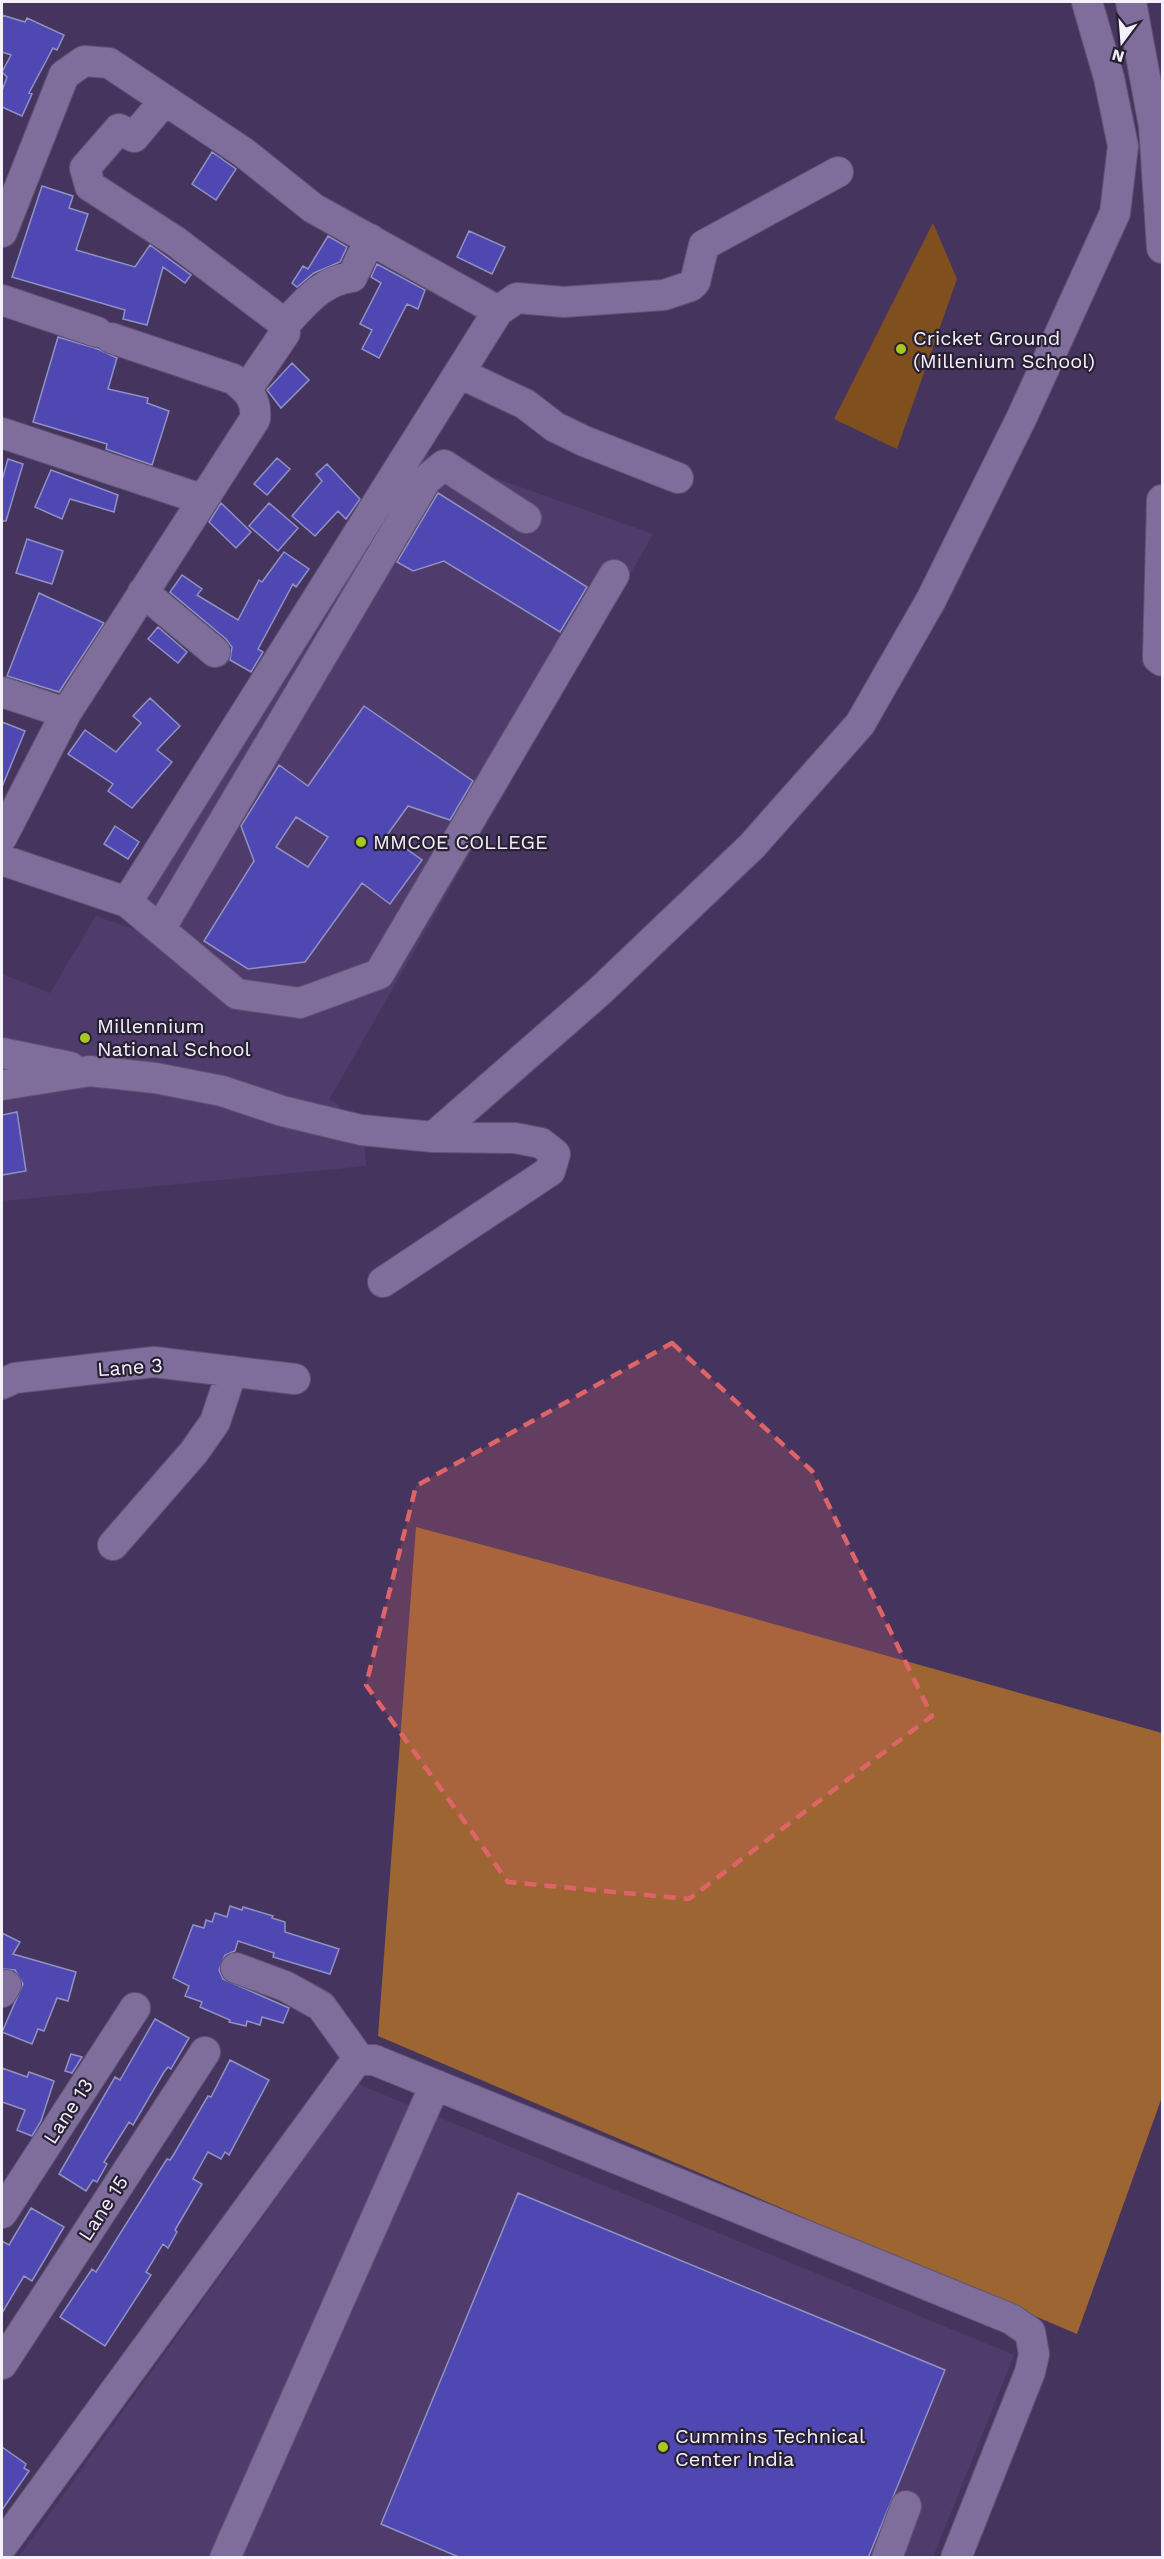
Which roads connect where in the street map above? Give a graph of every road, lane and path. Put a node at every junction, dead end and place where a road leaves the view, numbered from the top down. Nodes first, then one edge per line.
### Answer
1 (1087, 2) edge
2 (1131, 2) edge
3 (165, 100) junction
4 (838, 172) dead end
5 (1161, 208) edge
6 (2, 232) edge
7 (370, 239) junction
8 (1162, 248) edge
9 (2, 300) edge
10 (498, 311) junction
11 (285, 324) junction
12 (459, 373) junction
13 (246, 389) junction
14 (2, 433) edge
15 (678, 478) dead end
16 (201, 500) junction
17 (1162, 500) edge
18 (526, 518) dead end
19 (614, 575) dead end
20 (143, 592) junction
21 (215, 652) dead end
22 (1162, 661) edge
23 (2, 692) edge
24 (66, 713) junction
25 (2, 837) edge
26 (2, 860) edge
27 (127, 902) junction
28 (160, 929) junction
29 (2, 1053) edge
30 (90, 1071) junction
31 (2, 1085) edge
32 (433, 1137) junction
33 (383, 1282) dead end
34 (232, 1371) junction
35 (295, 1379) dead end
36 (2, 1384) edge
37 (113, 1545) dead end
38 (236, 1968) dead end
39 (135, 2008) dead end
40 (205, 2052) dead end
41 (360, 2060) junction
42 (435, 2085) junction
43 (2, 2213) edge
44 (2, 2364) edge
45 (906, 2506) dead end
46 (2, 2546) edge
47 (225, 2558) edge
48 (887, 2558) edge
49 (956, 2558) edge

1 - 32 street
2 - 5 street
3 - 6 street
3 - 7 street
3 - 11 street
4 - 10 street
5 - 8 street
7 - 10 street
7 - 11 street
9 - 13 street
10 - 12 street
11 - 13 street
12 - 15 street
12 - 27 street
13 - 16 street
14 - 16 street
16 - 20 street
17 - 22 street
18 - 28 street
19 - 28 street
20 - 21 street
20 - 24 street
23 - 24 street
24 - 25 street
26 - 27 street
27 - 28 street
29 - 30 street
30 - 31 street
30 - 32 street
32 - 33 street
34 - 35 street, Lane 3
34 - 36 street, Lane 3
34 - 37 street
38 - 41 street
39 - 43 street, Lane 13
40 - 44 street, Lane 15
41 - 42 street
41 - 46 street
42 - 47 street
42 - 49 street
45 - 48 street

